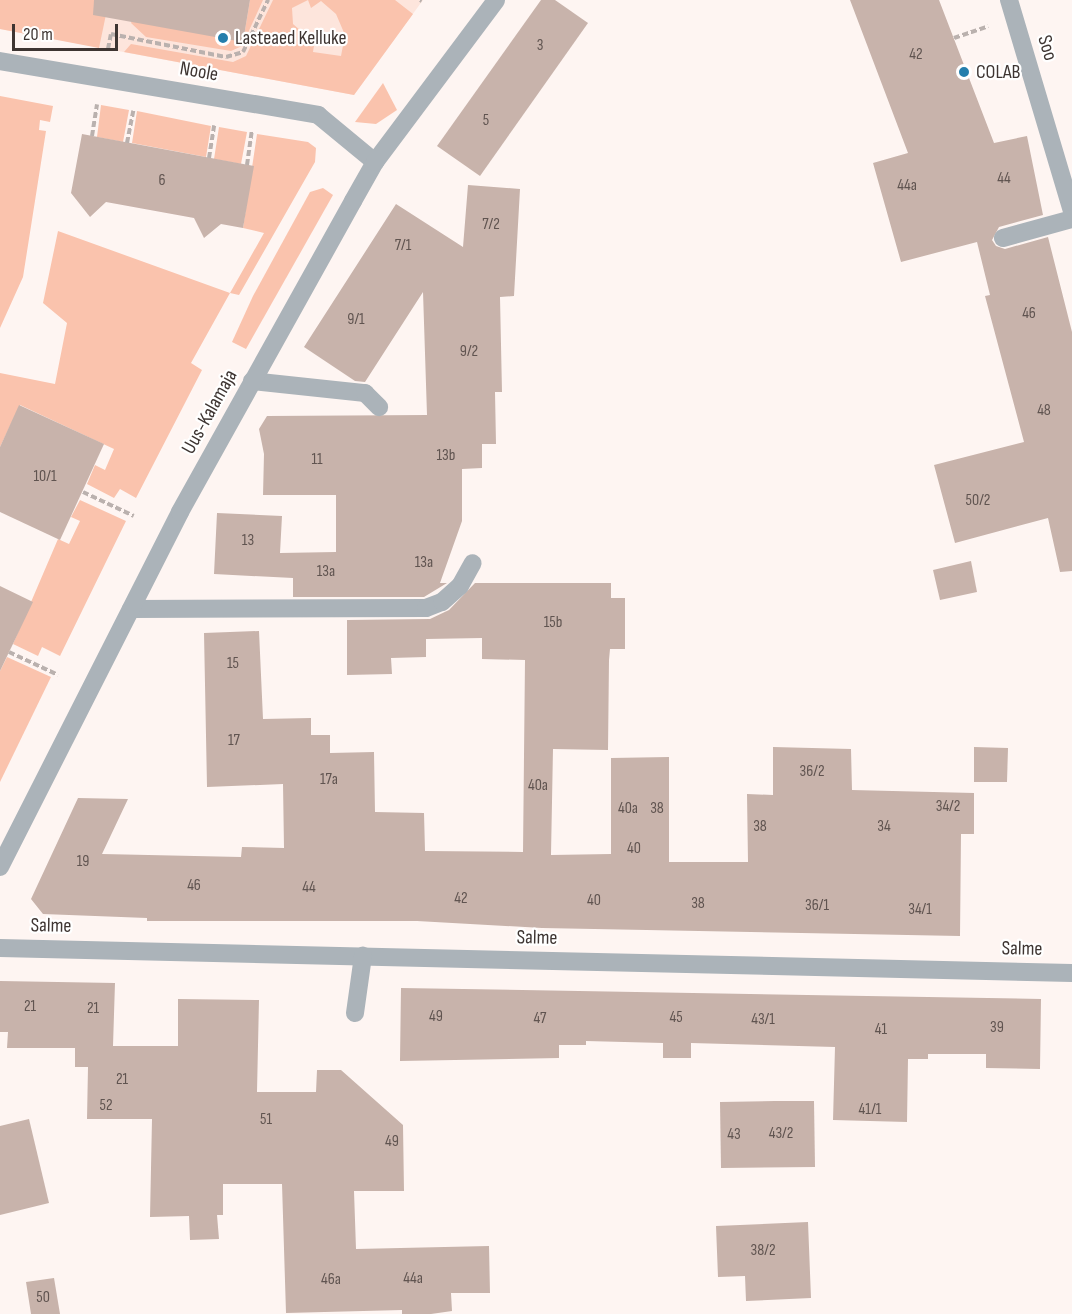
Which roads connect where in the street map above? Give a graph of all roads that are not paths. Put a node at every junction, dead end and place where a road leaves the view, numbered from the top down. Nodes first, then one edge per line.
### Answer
1 (496, 0) edge
2 (1009, 0) edge
3 (0, 61) edge
4 (375, 162) junction
5 (1072, 212) edge
6 (1072, 219) edge
7 (1003, 238) dead end
8 (252, 381) junction
9 (379, 407) dead end
10 (473, 563) dead end
11 (131, 609) junction
12 (0, 867) edge
13 (0, 948) edge
14 (363, 956) junction
15 (1072, 973) edge
16 (355, 1013) dead end

1 - 4 street, Uus-Kalamaja
2 - 5 street, Soo
3 - 4 street, Noole
4 - 8 street, Uus-Kalamaja
6 - 7 street
8 - 9 street
8 - 11 street, Uus-Kalamaja
10 - 11 street
11 - 12 street, Uus-Kalamaja
13 - 14 street, Salme
14 - 15 street, Salme
14 - 16 street

